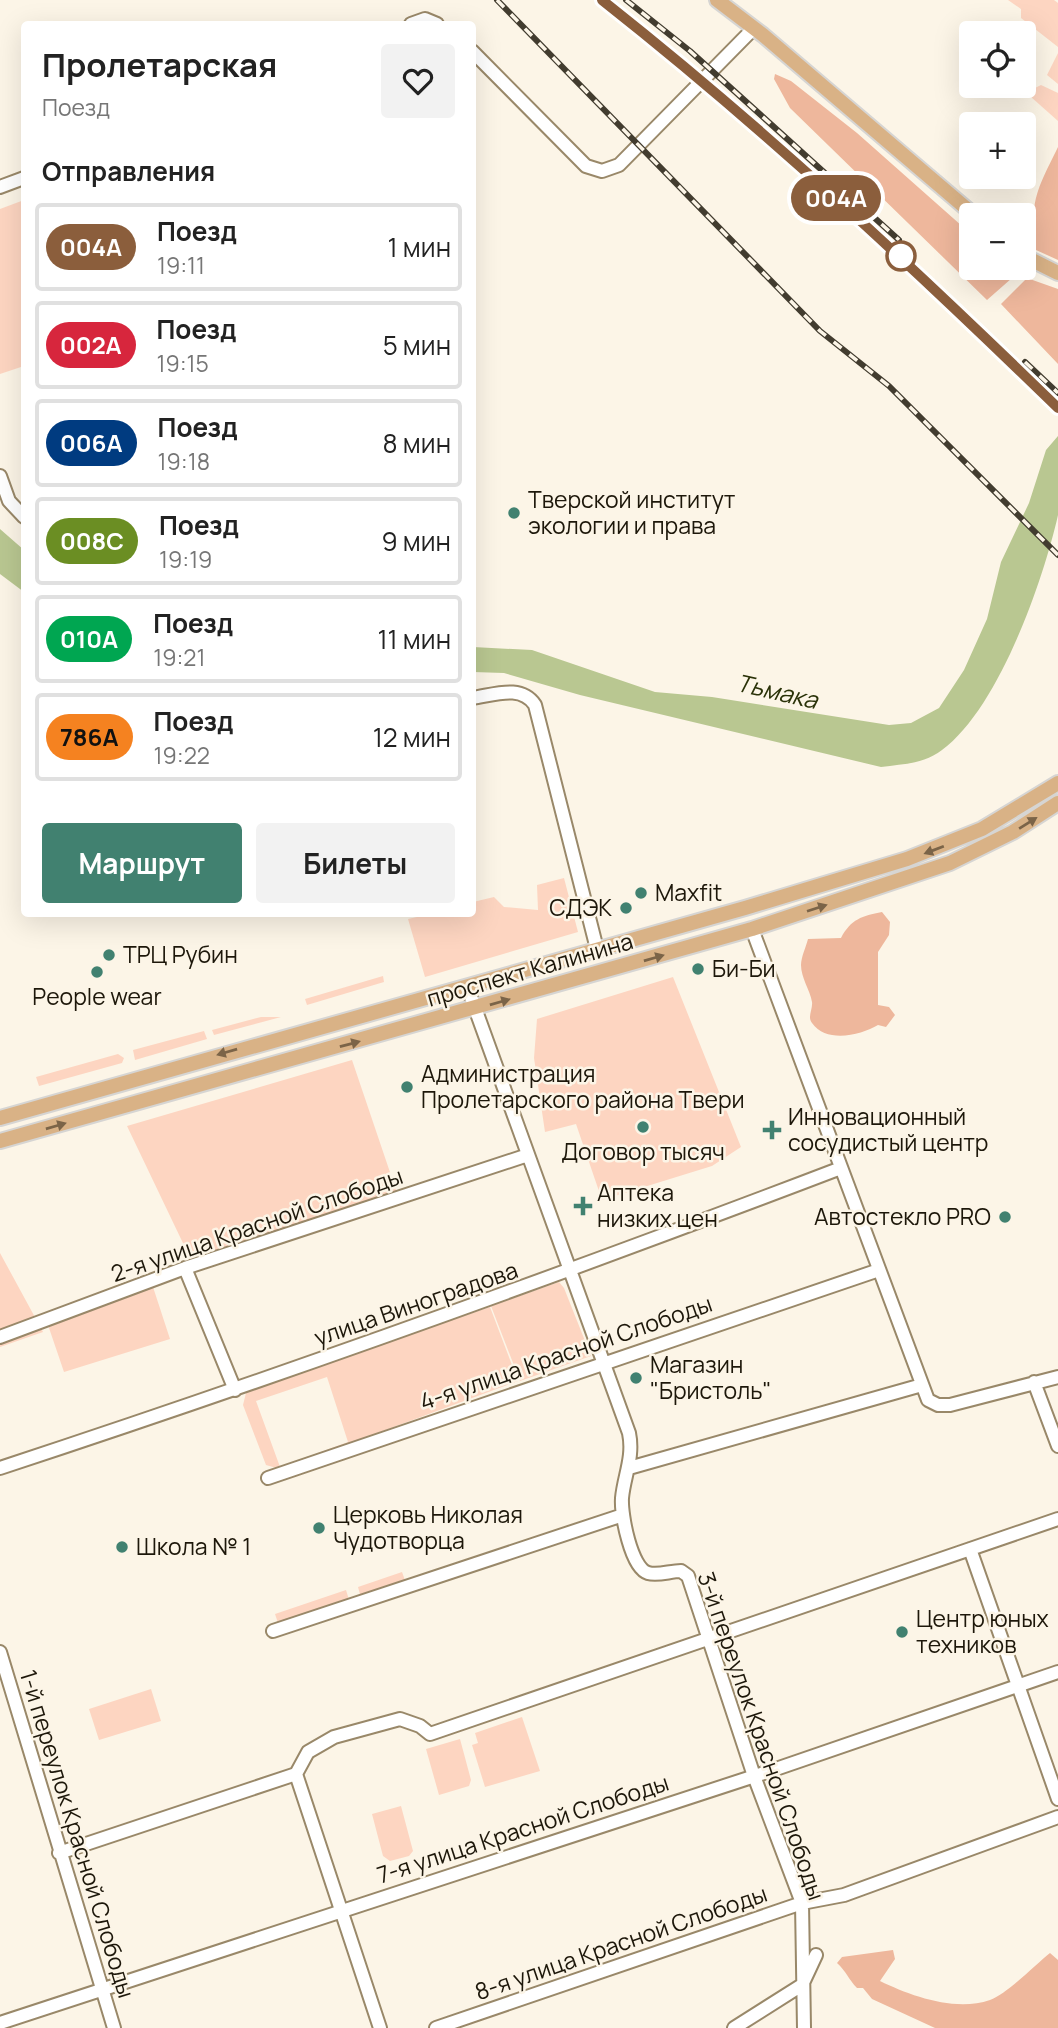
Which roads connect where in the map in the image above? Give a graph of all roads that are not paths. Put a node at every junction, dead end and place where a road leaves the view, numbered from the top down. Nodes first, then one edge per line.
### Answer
1 (717, 0) edge
2 (754, 28) junction
3 (476, 55) edge
4 (21, 179) edge
5 (0, 187) edge
6 (960, 203) edge
7 (1036, 263) edge
8 (1058, 273) edge
9 (0, 476) edge
10 (21, 514) edge
11 (476, 697) edge
12 (1058, 783) edge
13 (1058, 803) edge
14 (759, 904) junction
15 (752, 929) junction
16 (597, 949) junction
17 (589, 977) junction
18 (467, 986) junction
19 (475, 1009) junction
20 (293, 1033) junction
21 (285, 1062) junction
22 (0, 1118) edge
23 (0, 1141) edge
24 (528, 1155) junction
25 (841, 1168) junction
26 (186, 1268) junction
27 (879, 1270) junction
28 (571, 1272) junction
29 (0, 1337) edge
30 (603, 1362) junction
31 (1058, 1377) edge
32 (1034, 1382) junction
33 (922, 1385) junction
34 (235, 1390) junction
35 (1058, 1446) edge
36 (0, 1468) edge
37 (629, 1468) junction
38 (268, 1478) dead end
39 (623, 1515) junction
40 (1058, 1519) edge
41 (970, 1549) junction
42 (273, 1631) dead end
43 (708, 1636) junction
44 (0, 1652) edge
45 (1058, 1672) edge
46 (1018, 1686) junction
47 (14, 1702) junction
48 (0, 1707) edge
49 (296, 1774) junction
50 (754, 1776) junction
51 (1058, 1799) edge
52 (1058, 1817) edge
53 (59, 1853) junction
54 (802, 1903) junction
55 (341, 1911) junction
56 (816, 1955) dead end
57 (803, 1985) junction
58 (102, 1990) junction
59 (0, 2023) edge
60 (114, 2028) edge
61 (380, 2028) edge
62 (436, 2028) edge
63 (734, 2028) edge
64 (804, 2028) edge

1 - 2 main road
2 - 3 street
2 - 6 main road
4 - 5 street
7 - 8 main road
9 - 10 street
11 - 16 street
12 -> 14 main road, проспект Калинина
15 -> 13 main road, проспект Калинина
14 - 15 main road
14 - 16 main road, проспект Калинина
17 -> 15 main road, проспект Калинина
15 - 25 street
16 - 17 main road
16 - 18 main road, проспект Калинина
19 -> 17 main road, проспект Калинина
18 - 19 street, 3-й переулок Красной Слободы
18 - 20 main road, проспект Калинина
21 -> 19 main road, проспект Калинина
19 - 24 street, 3-й переулок Красной Слободы
20 - 21 main road
20 -> 22 main road, проспект Калинина
23 -> 21 main road, проспект Калинина
24 - 26 street, 2-я улица Красной Слободы
24 - 28 street, 3-й переулок Красной Слободы
25 - 27 street
25 - 28 street, улица Виноградова
26 - 29 street, 2-я улица Красной Слободы
26 - 34 street
27 - 30 street, 4-я улица Красной Слободы
27 - 33 street
28 - 30 street, 3-й переулок Красной Слободы
28 - 34 street, улица Виноградова
30 - 37 street, 3-й переулок Красной Слободы
30 - 38 street, 4-я улица Красной Слободы
31 - 32 street
32 - 33 street
32 - 35 street
33 - 37 street
34 - 36 street, улица Виноградова
37 - 39 street, 3-й переулок Красной Слободы
39 - 42 street
39 - 43 street, 3-й переулок Красной Слободы
40 - 41 street
41 - 43 street
41 - 46 street
43 - 49 street
43 - 50 street, 3-й переулок Красной Слободы
44 - 47 street, 1-й переулок Красной Слободы
45 - 46 street, 7-я улица Красной Слободы
46 - 50 street, 7-я улица Красной Слободы
46 - 51 street
47 - 48 street
47 - 53 street, 1-й переулок Красной Слободы
49 - 53 street
49 - 55 street
50 - 54 street, 3-й переулок Красной Слободы
50 - 55 street, 7-я улица Красной Слободы
52 - 54 street, 8-я улица Красной Слободы
53 - 58 street, 1-й переулок Красной Слободы
54 - 57 street, 3-й переулок Красной Слободы
54 - 62 street, 8-я улица Красной Слободы
55 - 58 street, 7-я улица Красной Слободы
55 - 61 street
56 - 57 street
57 - 63 street
57 - 64 street, 3-й переулок Красной Слободы
58 - 59 street, 7-я улица Красной Слободы
58 - 60 street, 1-й переулок Красной Слободы

